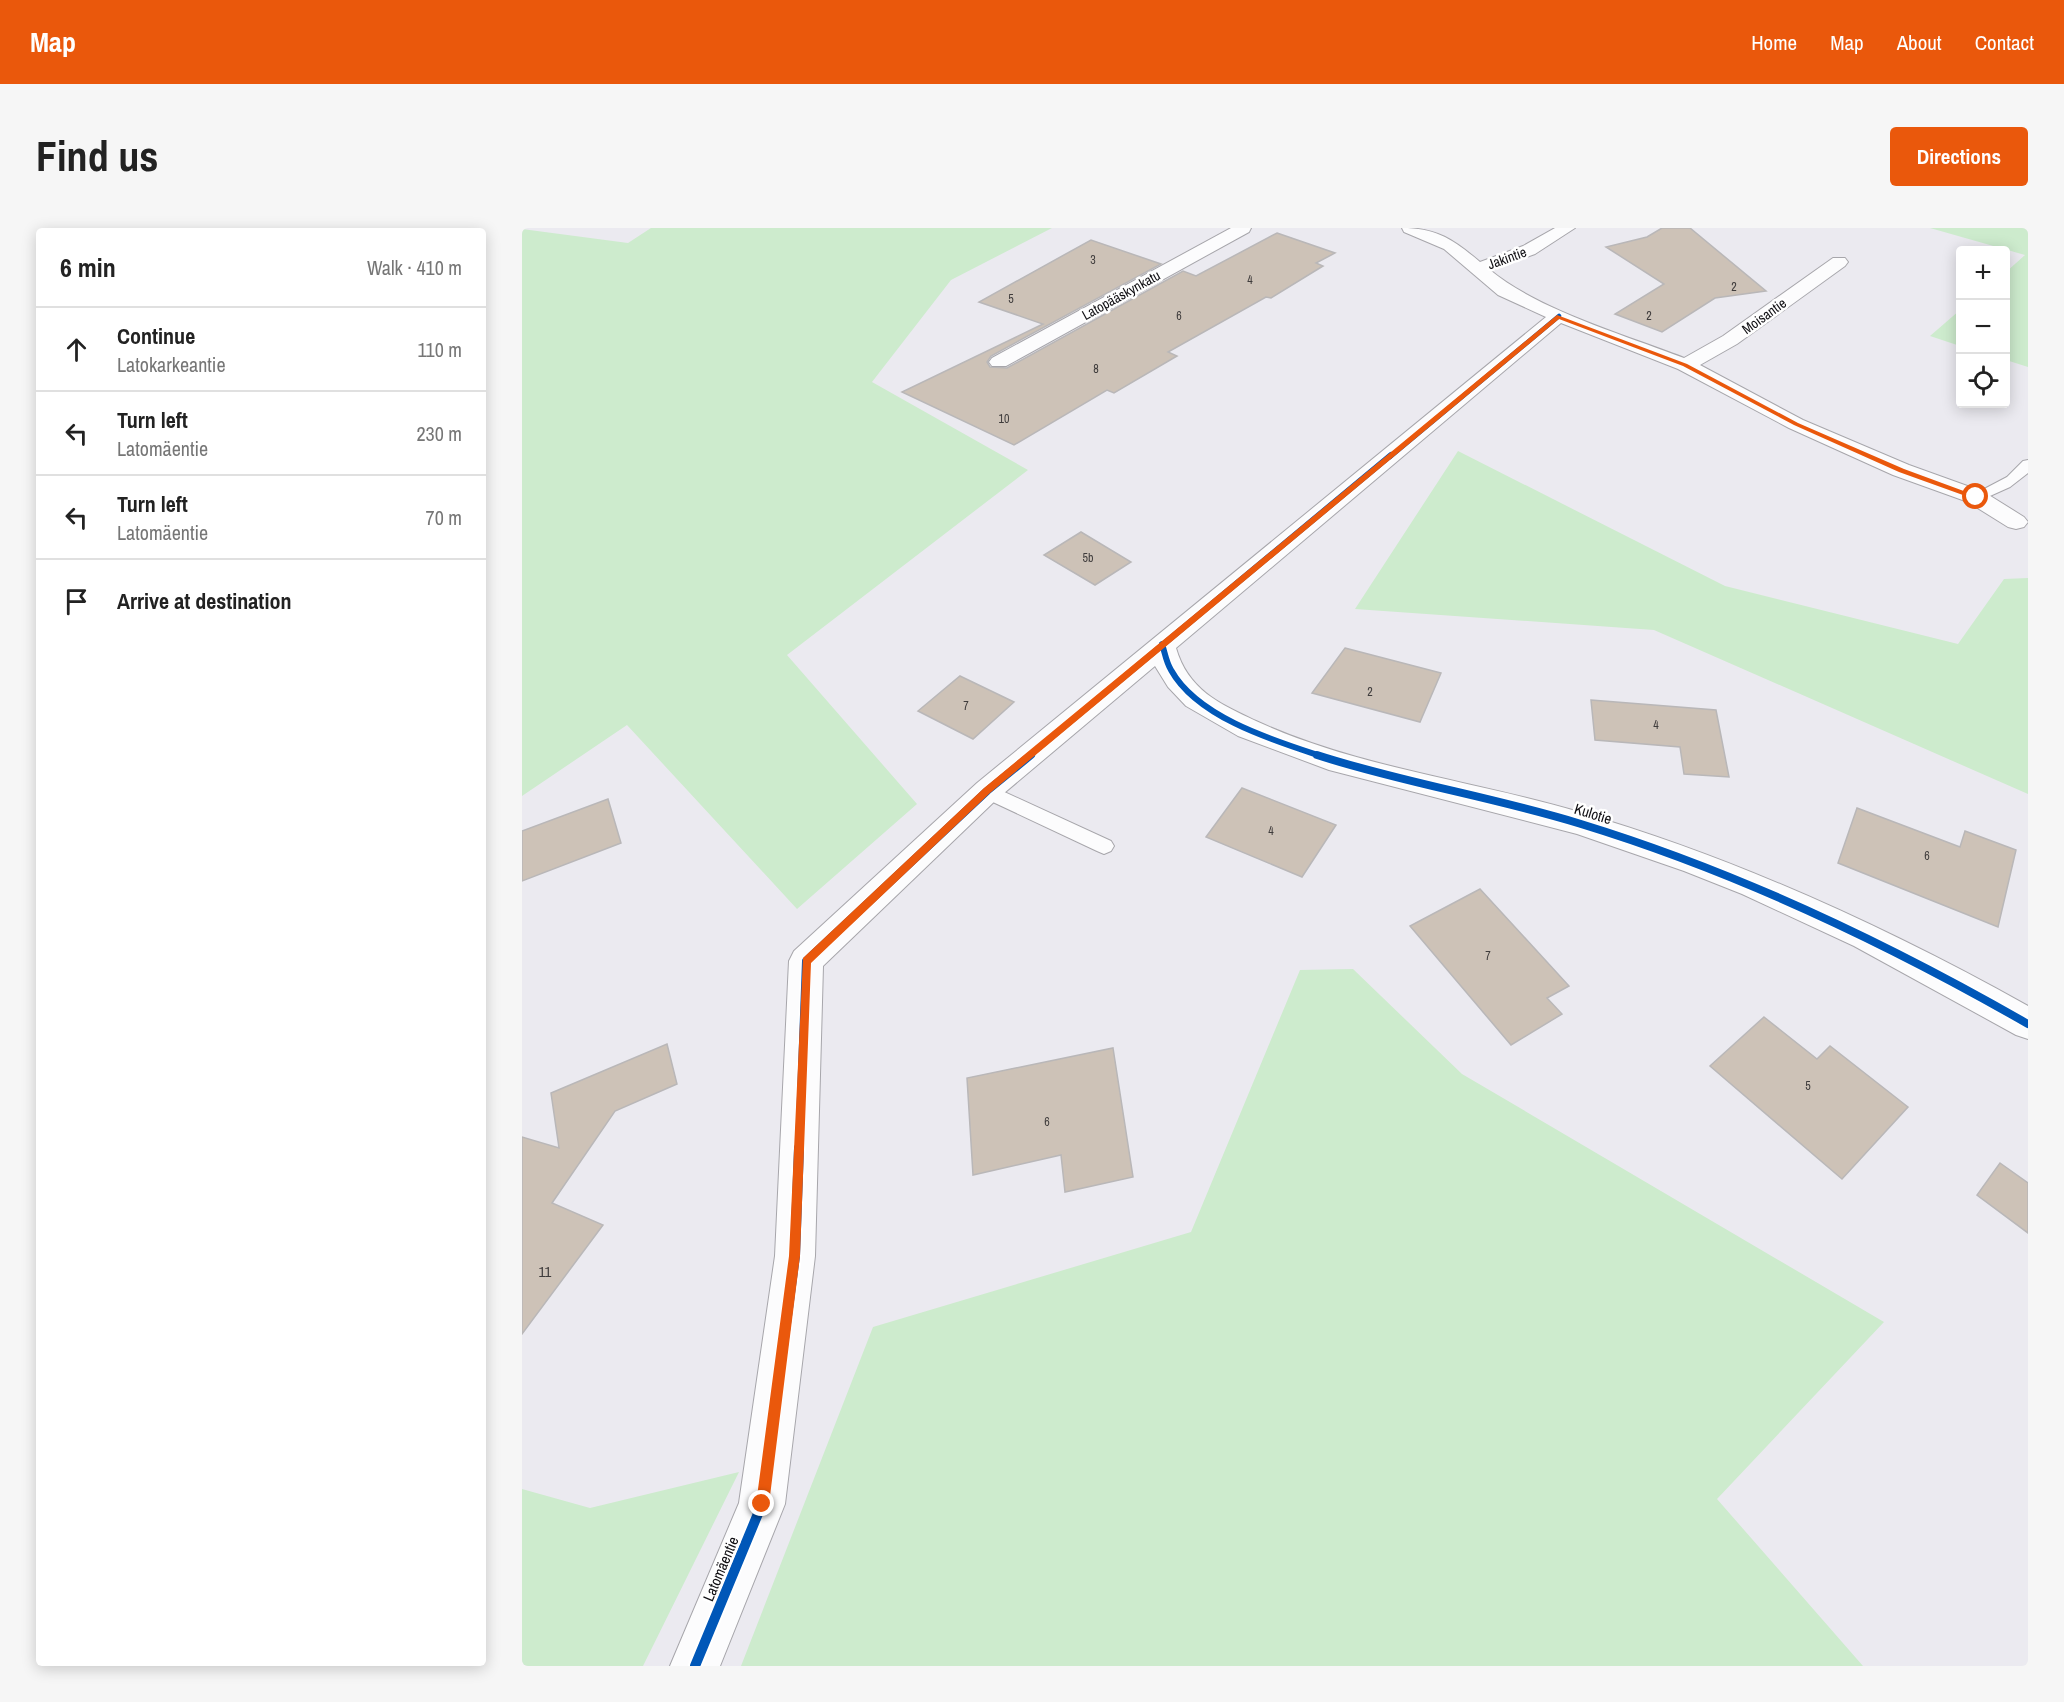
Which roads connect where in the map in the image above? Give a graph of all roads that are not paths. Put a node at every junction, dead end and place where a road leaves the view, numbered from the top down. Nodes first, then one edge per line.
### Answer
1 (1243, 228) edge
2 (1567, 228) edge
3 (1415, 230) edge
4 (1839, 262) dead end
5 (1478, 269) junction
6 (1558, 316) junction
7 (999, 362) dead end
8 (1685, 365) junction
9 (2028, 464) edge
10 (1976, 497) junction
11 (2022, 526) edge
12 (1162, 644) junction
13 (987, 790) junction
14 (1104, 846) dead end
15 (2028, 1024) edge
16 (695, 1666) edge

1 - 7 street, Latopääskynkatu
2 - 5 street, Jakintie
3 - 5 street
4 - 8 street, Moisantie
5 - 6 street
6 - 8 street
6 - 12 street, Latomäentie
8 - 10 street
9 - 10 lane
10 - 11 street
12 - 13 street, Latomäentie
12 - 15 street, Kulotie
13 - 14 lane
13 - 16 street, Latomäentie

